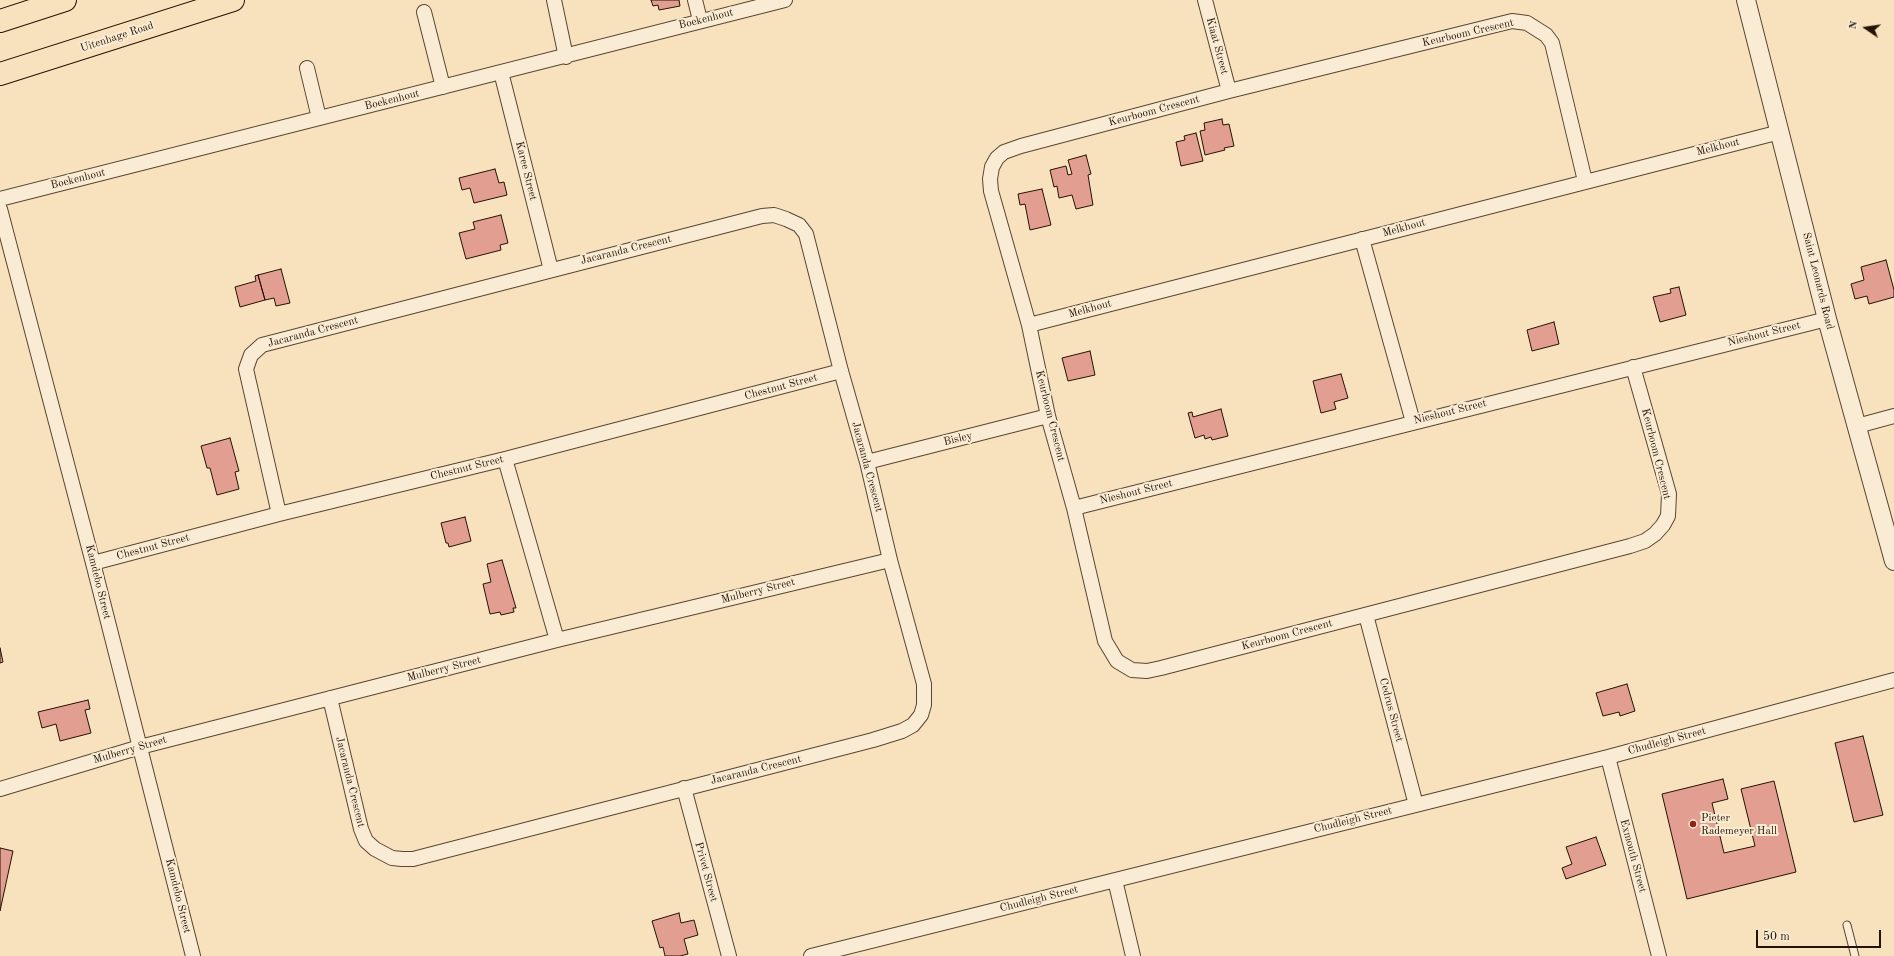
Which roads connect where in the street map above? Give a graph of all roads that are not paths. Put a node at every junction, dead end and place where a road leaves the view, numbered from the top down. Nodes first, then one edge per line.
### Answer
1 (65, 0) edge
2 (233, 0) edge
3 (554, 0) edge
4 (695, 0) edge
5 (785, 0) edge
6 (1205, 0) edge
7 (1746, 0) edge
8 (424, 12) dead end
9 (700, 20) junction
10 (0, 21) edge
11 (566, 57) junction
12 (307, 68) dead end
13 (501, 72) junction
14 (0, 74) edge
15 (443, 87) junction
16 (1229, 91) junction
17 (319, 118) junction
18 (1780, 132) junction
19 (1585, 181) junction
20 (0, 199) edge
21 (0, 209) edge
22 (1362, 238) junction
23 (550, 270) junction
24 (1827, 319) junction
25 (1028, 325) junction
26 (1633, 367) junction
27 (841, 371) junction
28 (1048, 416) junction
29 (1894, 416) edge
30 (1413, 422) junction
31 (1857, 426) junction
32 (505, 459) junction
33 (867, 462) junction
34 (1074, 508) junction
35 (279, 514) junction
36 (890, 560) junction
37 (1894, 561) edge
38 (93, 563) junction
39 (1366, 614) junction
40 (557, 640) junction
41 (1894, 680) edge
42 (330, 698) junction
43 (140, 747) junction
44 (1608, 757) junction
45 (684, 788) junction
46 (0, 790) edge
47 (1416, 804) junction
48 (1115, 880) junction
49 (1847, 925) dead end
50 (193, 956) edge
51 (729, 956) edge
52 (811, 956) edge
53 (1133, 956) edge
54 (1659, 956) edge
55 (1855, 956) edge

1 - 10 main road
2 - 14 main road, Uitenhage Road
3 - 11 street
4 - 9 street
5 - 9 street, Boekenhout
6 - 16 street, Kiaat Street
7 - 18 street, Saint Leonards Road
8 - 15 street
9 - 11 street, Boekenhout
11 - 13 street, Boekenhout
12 - 17 street
13 - 15 street, Boekenhout
13 - 23 street, Karee Street
15 - 17 street, Boekenhout
16 - 19 street, Keurboom Crescent
16 - 25 street, Keurboom Crescent
17 - 20 street, Boekenhout
18 - 19 street, Melkhout
18 - 24 street, Saint Leonards Road
19 - 22 street, Melkhout
21 - 38 street, Kamdebo Street
22 - 25 street, Melkhout
22 - 30 street
23 - 27 street, Jacaranda Crescent
23 - 35 street, Jacaranda Crescent
24 - 26 street, Nieshout Street
24 - 31 street, Saint Leonards Road
25 - 28 street, Keurboom Crescent
26 - 30 street, Nieshout Street
26 - 39 street, Keurboom Crescent
27 - 32 street, Chestnut Street
27 - 33 street, Jacaranda Crescent
28 - 33 street, Bisley
28 - 34 street, Keurboom Crescent
29 - 31 street
30 - 34 street, Nieshout Street
31 - 37 street, Saint Leonards Road
32 - 35 street, Chestnut Street
32 - 40 street
33 - 36 street, Jacaranda Crescent
34 - 39 street, Keurboom Crescent
35 - 38 street, Chestnut Street
36 - 40 street, Mulberry Street
36 - 45 street, Jacaranda Crescent
38 - 43 street, Kamdebo Street
39 - 47 street, Cedrus Street
40 - 42 street, Mulberry Street
41 - 44 street, Chudleigh Street
42 - 43 street, Mulberry Street
42 - 45 street, Jacaranda Crescent
43 - 46 street, Mulberry Street
43 - 50 street, Kamdebo Street
44 - 47 street, Chudleigh Street
44 - 54 street, Exmouth Street
45 - 51 street, Privet Street
47 - 48 street, Chudleigh Street
48 - 52 street, Chudleigh Street
48 - 53 street
49 - 55 lane

